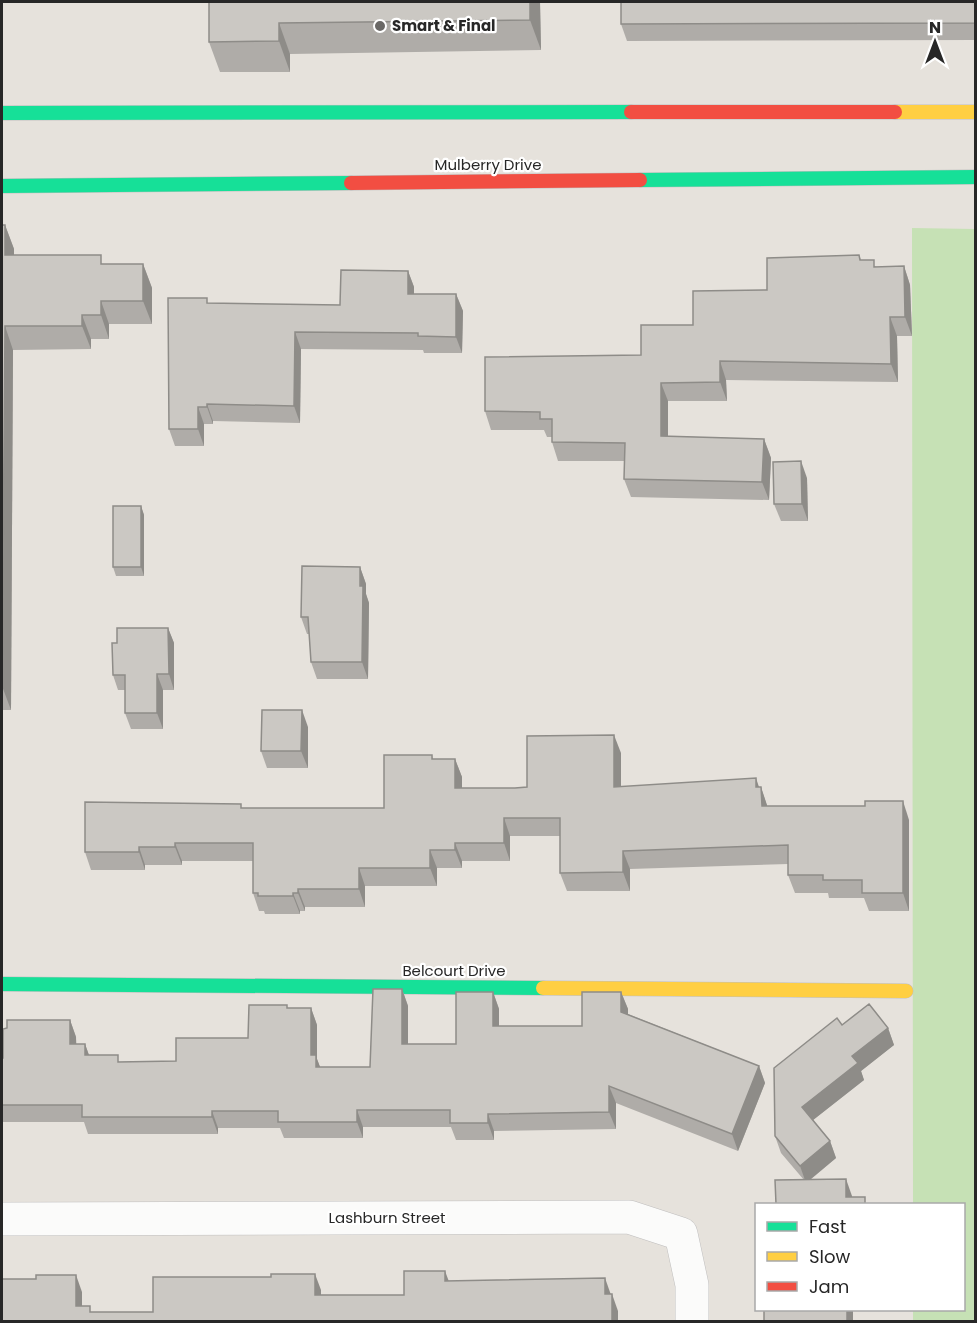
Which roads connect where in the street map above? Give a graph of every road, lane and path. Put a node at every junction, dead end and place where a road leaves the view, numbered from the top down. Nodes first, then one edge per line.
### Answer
1 (975, 112) edge
2 (2, 113) edge
3 (975, 177) edge
4 (2, 186) edge
5 (2, 984) edge
6 (906, 991) dead end
7 (2, 1219) edge
8 (692, 1322) edge

1 - 2 street
3 - 4 street, Mulberry Drive
5 - 6 street, Belcourt Drive
7 - 8 street, Lashburn Street

